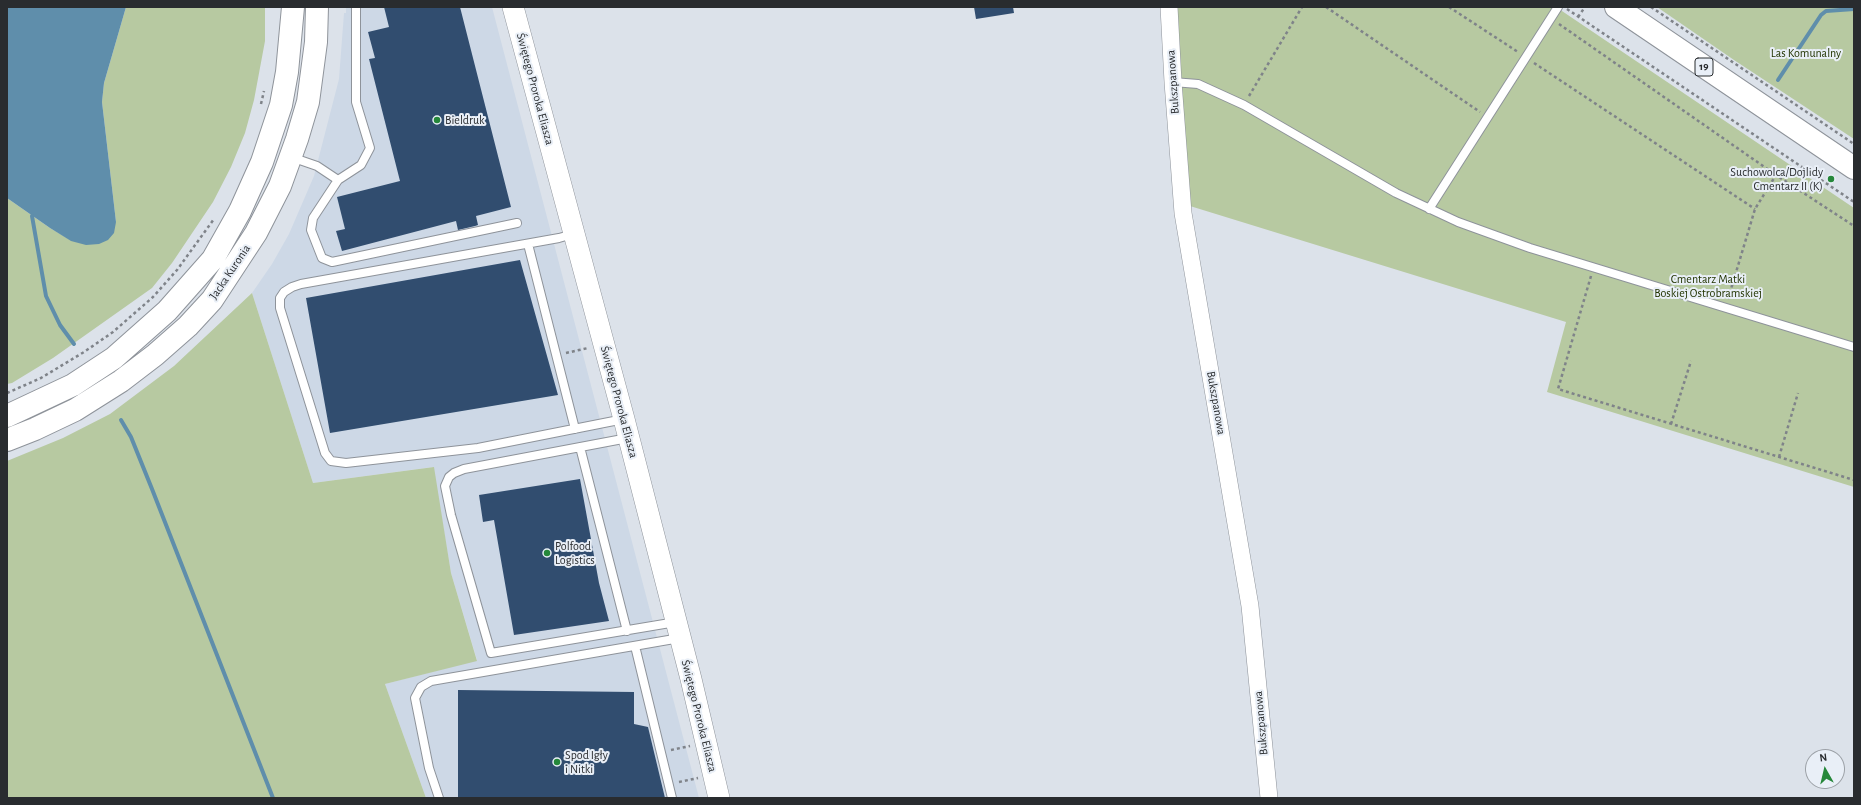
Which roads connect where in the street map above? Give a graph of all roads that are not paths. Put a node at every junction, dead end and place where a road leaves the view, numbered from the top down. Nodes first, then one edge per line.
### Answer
1 (293, 7) edge
2 (317, 7) edge
3 (356, 7) edge
4 (514, 7) edge
5 (1169, 7) edge
6 (1558, 7) edge
7 (1616, 7) edge
8 (1173, 82) junction
9 (291, 157) junction
10 (1854, 168) edge
11 (338, 180) junction
12 (1429, 209) junction
13 (517, 223) dead end
14 (574, 234) junction
15 (528, 244) junction
16 (1854, 347) edge
17 (7, 416) edge
18 (575, 429) junction
19 (626, 429) junction
20 (7, 440) edge
21 (580, 447) junction
22 (678, 630) junction
23 (627, 631) junction
24 (635, 646) junction
25 (439, 798) edge
26 (672, 798) edge
27 (719, 798) edge
28 (1269, 798) edge

1 - 17 main road, Jacka Kuronia
2 - 9 main road, Jacka Kuronia
3 - 11 lane
4 - 14 street, Świętego Proroka Eliasza
5 - 8 street, Bukszpanowa
6 - 12 lane
7 - 10 main road, 19
8 - 12 lane
8 - 28 street, Bukszpanowa
9 - 11 lane
9 - 20 main road, Jacka Kuronia
11 - 13 lane
12 - 16 lane
14 - 15 lane
14 - 19 street, Świętego Proroka Eliasza
15 - 18 lane
15 - 18 lane
18 - 19 lane
19 - 21 lane
19 - 22 street, Świętego Proroka Eliasza
21 - 23 lane
21 - 23 lane
22 - 23 lane
22 - 24 lane
22 - 27 street, Świętego Proroka Eliasza
24 - 25 lane
24 - 26 lane

